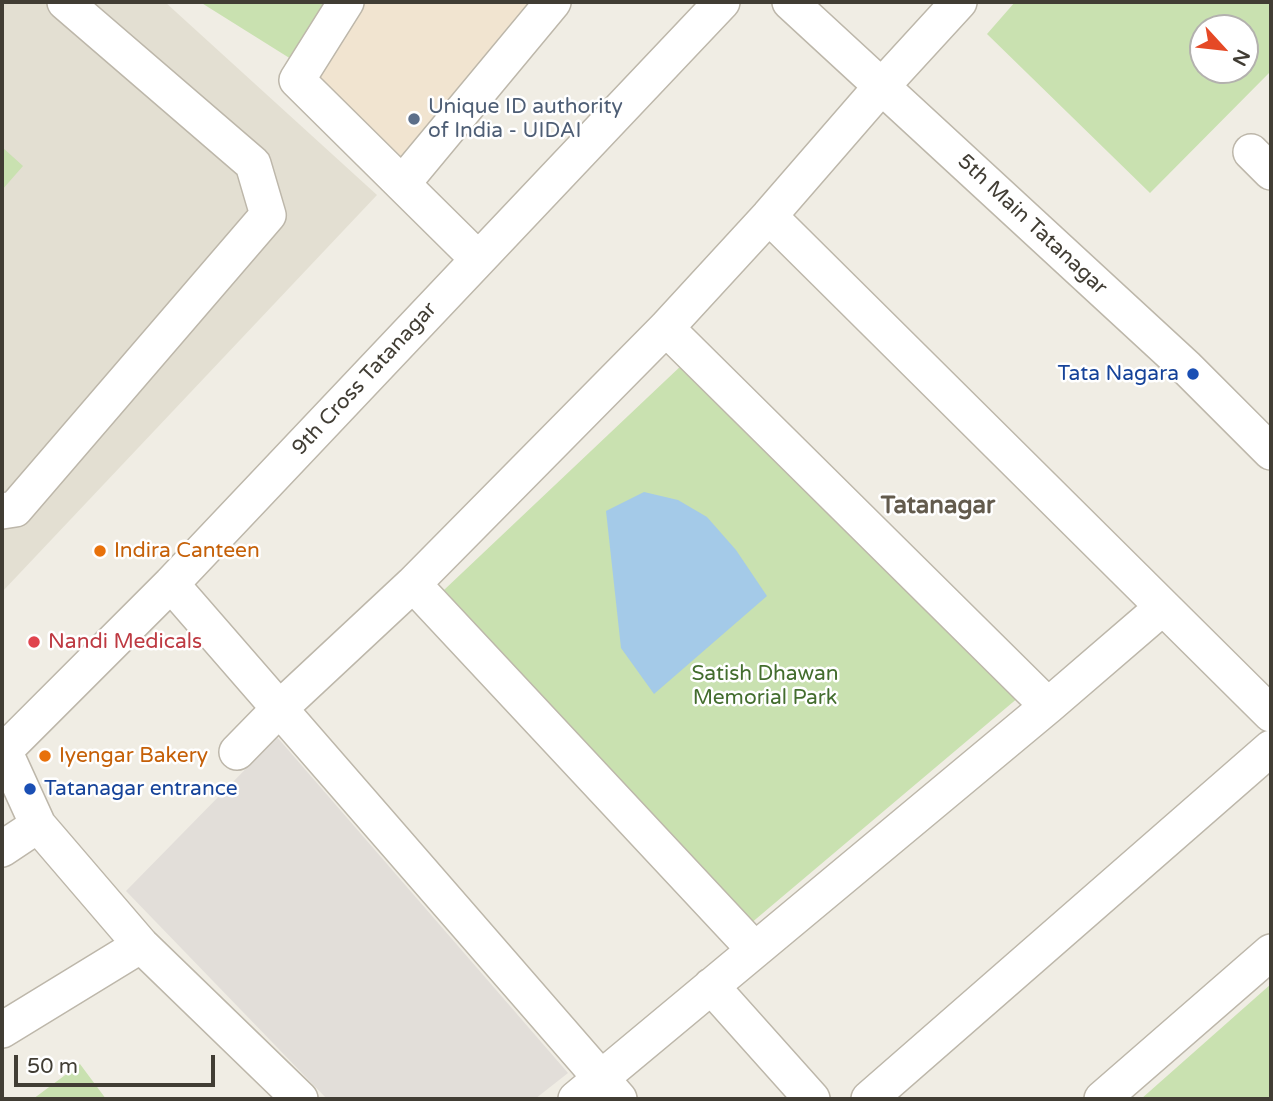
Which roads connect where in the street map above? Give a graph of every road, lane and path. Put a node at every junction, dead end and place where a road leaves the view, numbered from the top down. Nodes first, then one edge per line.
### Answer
1 (65, 2) edge
2 (346, 2) edge
3 (553, 2) edge
4 (722, 2) edge
5 (790, 2) edge
6 (959, 2) edge
7 (881, 86) junction
8 (402, 184) junction
9 (769, 216) junction
10 (478, 259) junction
11 (666, 328) junction
12 (1271, 452) edge
13 (2, 511) edge
14 (171, 584) junction
15 (413, 584) junction
16 (1163, 607) junction
17 (1048, 706) junction
18 (279, 709) junction
19 (1271, 714) edge
20 (2, 748) edge
21 (1271, 748) edge
22 (237, 752) dead end
23 (38, 825) junction
24 (2, 849) edge
25 (141, 945) junction
26 (755, 950) junction
27 (1271, 952) edge
28 (711, 986) junction
29 (2, 1030) edge
30 (598, 1092) edge
31 (300, 1099) edge
32 (812, 1099) edge
33 (869, 1099) edge
34 (1102, 1099) edge

1 - 13 street
2 - 8 street
3 - 8 street
4 - 10 street, 9th Cross Tatanagar
5 - 7 street, 5th Main Tatanagar
6 - 7 street
7 - 9 street
7 - 12 street, 5th Main Tatanagar
8 - 10 street
9 - 11 street
9 - 16 street
10 - 14 street, 9th Cross Tatanagar
11 - 15 street
11 - 17 street
14 - 18 street
14 - 20 street, 9th Cross Tatanagar
15 - 18 street
15 - 26 street
16 - 17 street
16 - 19 street
17 - 26 street
18 - 22 street
18 - 30 street
20 - 23 street
21 - 33 street
23 - 24 street
23 - 25 street
25 - 29 street
25 - 31 street
26 - 28 street
27 - 34 street
28 - 30 street
28 - 32 street

